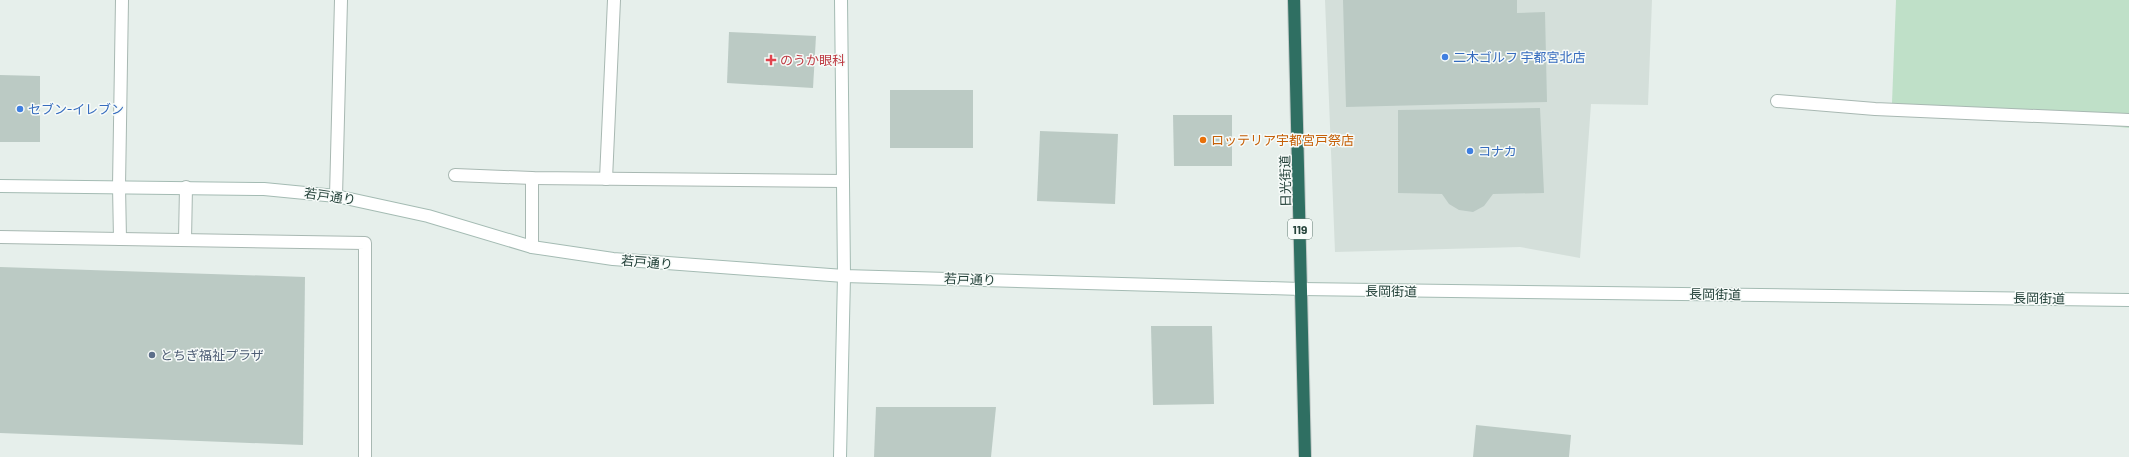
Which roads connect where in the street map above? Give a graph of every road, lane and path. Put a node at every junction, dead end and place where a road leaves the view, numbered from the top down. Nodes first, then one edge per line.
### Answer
1 (122, 0) edge
2 (341, 0) edge
3 (614, 0) edge
4 (841, 0) edge
5 (1294, 0) edge
6 (1777, 101) dead end
7 (2129, 120) edge
8 (455, 175) dead end
9 (532, 178) junction
10 (606, 179) junction
11 (843, 180) junction
12 (0, 186) edge
13 (119, 186) junction
14 (186, 187) junction
15 (336, 196) junction
16 (0, 237) edge
17 (120, 239) junction
18 (186, 240) junction
19 (532, 247) junction
20 (844, 276) junction
21 (1301, 290) junction
22 (2129, 300) edge
23 (365, 457) edge
24 (840, 457) edge
25 (1305, 457) edge

1 - 13 street
2 - 15 street
3 - 10 street
4 - 11 street
5 - 21 highway, 日光街道 / 119
6 - 7 street
8 - 9 street
9 - 10 street
9 - 19 street
10 - 11 street
11 - 20 street
12 - 13 street, 若戸通り
13 - 14 street, 若戸通り
13 - 17 street
14 - 15 street, 若戸通り
14 - 18 street
15 - 19 street, 若戸通り
16 - 17 street
17 - 18 street
18 - 23 street
19 - 20 street, 若戸通り
20 - 21 street, 若戸通り
20 - 24 street
21 - 22 street, 長岡街道
21 - 25 highway, 日光街道 / 119

